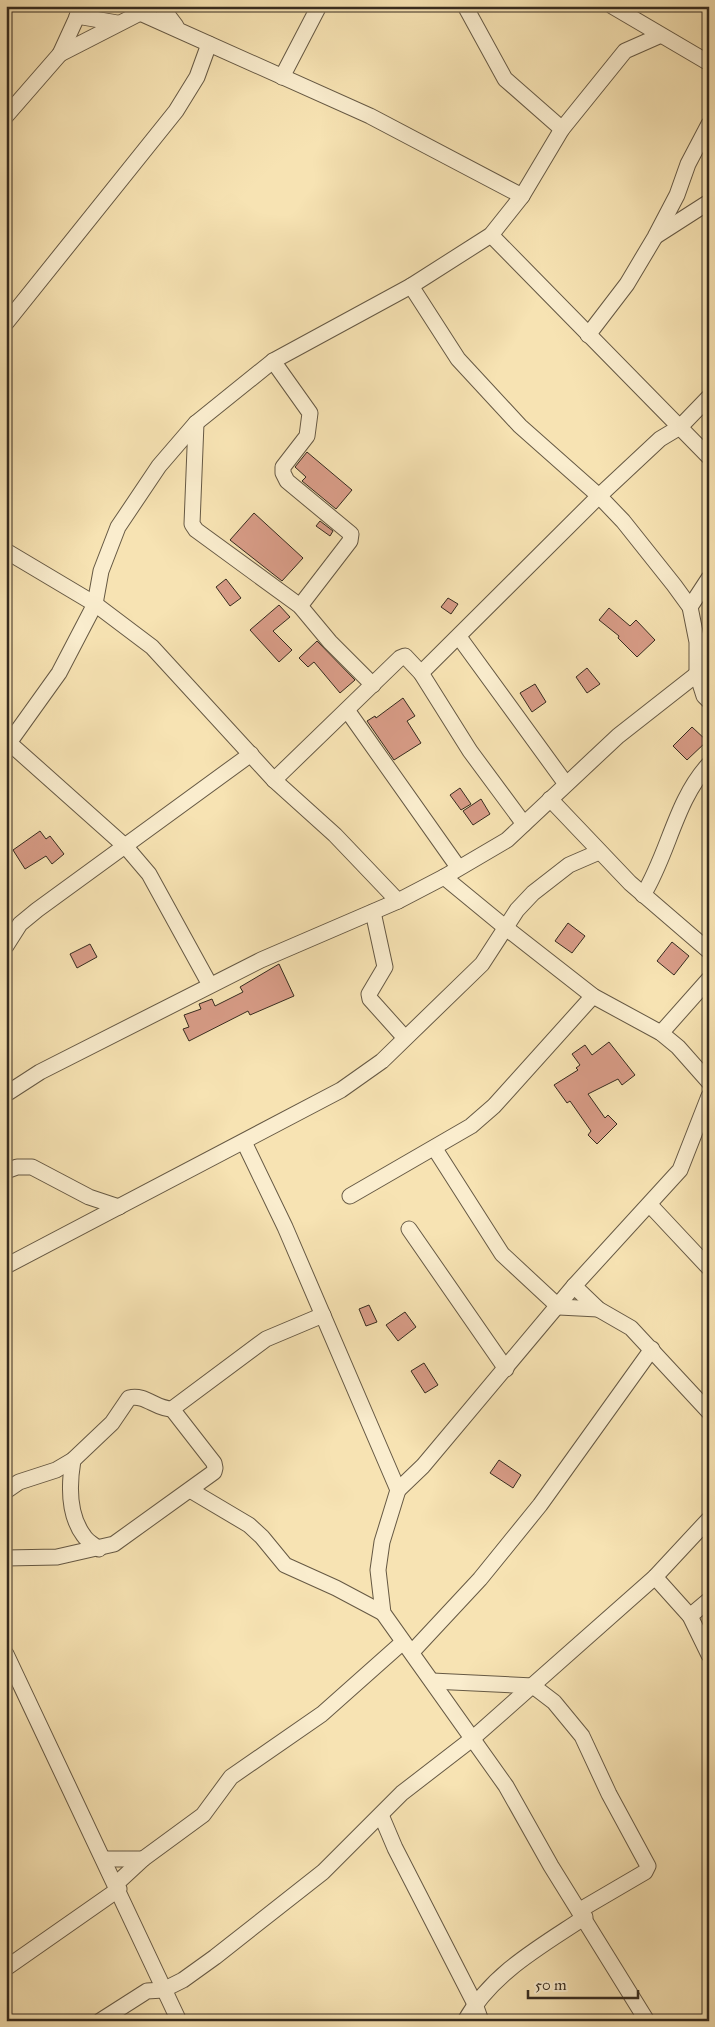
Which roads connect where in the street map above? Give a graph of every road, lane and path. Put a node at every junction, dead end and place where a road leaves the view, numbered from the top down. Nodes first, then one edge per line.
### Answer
1 (160, 6) edge
2 (319, 6) edge
3 (465, 6) edge
4 (612, 6) edge
5 (138, 10) edge
6 (80, 11) edge
7 (117, 23) junction
8 (177, 28) junction
9 (659, 36) junction
10 (209, 44) junction
11 (60, 54) junction
12 (708, 61) edge
13 (282, 77) junction
14 (6, 116) edge
15 (709, 124) edge
16 (562, 129) junction
17 (522, 196) junction
18 (709, 202) edge
19 (491, 234) junction
20 (655, 237) junction
21 (411, 286) junction
22 (6, 324) edge
23 (588, 335) junction
24 (273, 361) junction
25 (709, 397) edge
26 (196, 423) junction
27 (680, 427) junction
28 (709, 457) edge
29 (599, 496) junction
30 (6, 552) edge
31 (709, 578) edge
32 (95, 604) junction
33 (300, 606) junction
34 (690, 607) junction
35 (459, 637) junction
36 (421, 672) junction
37 (697, 674) junction
38 (373, 685) junction
39 (709, 701) edge
40 (347, 710) junction
41 (7, 743) edge
42 (251, 754) junction
43 (709, 764) edge
44 (274, 780) junction
45 (566, 784) junction
46 (550, 799) junction
47 (524, 824) junction
48 (126, 847) junction
49 (599, 852) junction
50 (458, 867) junction
51 (444, 876) junction
52 (643, 895) junction
53 (398, 901) junction
54 (373, 912) junction
55 (506, 928) junction
56 (6, 946) edge
57 (709, 951) edge
58 (709, 978) edge
59 (210, 985) junction
60 (593, 996) junction
61 (661, 1032) junction
62 (405, 1038) junction
63 (709, 1082) edge
64 (6, 1094) edge
65 (709, 1096) edge
66 (244, 1142) junction
67 (435, 1149) junction
68 (6, 1171) edge
69 (350, 1196) dead end
70 (89, 1197) junction
71 (650, 1205) junction
72 (119, 1207) junction
73 (85, 1224) junction
74 (409, 1229) dead end
75 (6, 1266) edge
76 (709, 1268) edge
77 (574, 1286) junction
78 (559, 1307) junction
79 (598, 1308) junction
80 (322, 1315) junction
81 (652, 1349) junction
82 (506, 1368) junction
83 (172, 1409) junction
84 (709, 1412) edge
85 (73, 1460) junction
86 (190, 1490) junction
87 (398, 1490) junction
88 (6, 1491) edge
89 (709, 1519) edge
90 (99, 1549) junction
91 (6, 1558) edge
92 (655, 1577) junction
93 (709, 1600) edge
94 (382, 1613) junction
95 (690, 1616) junction
96 (408, 1647) junction
97 (6, 1654) edge
98 (709, 1654) edge
99 (432, 1681) junction
100 (533, 1686) junction
101 (472, 1739) junction
102 (381, 1815) junction
103 (104, 1859) junction
104 (143, 1860) junction
105 (117, 1886) junction
106 (582, 1914) junction
107 (6, 1968) edge
108 (163, 1990) junction
109 (474, 2004) junction
110 (100, 2021) edge
111 (179, 2021) edge
112 (465, 2021) edge
113 (480, 2021) edge
114 (647, 2021) edge

1 - 8 street
2 - 13 street
3 - 16 street
4 - 9 street
5 - 7 street
5 - 8 street
6 - 7 street
6 - 11 street
7 - 11 street
8 - 10 street
9 - 12 street
9 - 16 street
10 - 13 street
10 - 22 street
11 - 14 street
13 - 17 street
15 - 20 street
16 - 17 street
17 - 19 street
18 - 20 street
19 - 21 street
19 - 23 street
20 - 23 street
21 - 24 street
21 - 29 street
23 - 27 street
24 - 26 street
24 - 33 street
25 - 27 street
26 - 32 street
26 - 33 street
27 - 28 street
27 - 29 street
29 - 34 street
29 - 35 street
30 - 32 street
31 - 34 street
32 - 41 street
32 - 42 street
33 - 38 street
34 - 37 street
35 - 36 street
35 - 45 street
36 - 38 street
36 - 47 street
37 - 39 street
37 - 45 street
38 - 40 street
40 - 44 street
40 - 50 street
41 - 48 street
42 - 44 street
42 - 48 street
43 - 52 street
44 - 53 street
45 - 46 street
46 - 47 street
46 - 49 street
47 - 50 street
48 - 56 street
48 - 59 street
49 - 52 street
49 - 55 street
50 - 51 street
51 - 53 street
51 - 55 street
52 - 57 street
53 - 54 street
54 - 59 street
54 - 62 street
55 - 60 street
55 - 62 street
58 - 61 street
59 - 64 street
60 - 61 street
60 - 67 street
61 - 63 street
62 - 66 street
65 - 71 street
66 - 72 street
66 - 80 street
67 - 69 street
67 - 78 street
68 - 70 street
70 - 72 street
70 - 73 street
71 - 76 street
71 - 77 street
72 - 73 street
73 - 75 street
74 - 82 street
77 - 78 street
77 - 79 street
78 - 79 street
78 - 82 street
79 - 81 street
80 - 83 street
80 - 87 street
81 - 84 street
81 - 96 street
82 - 87 street
83 - 85 street
83 - 86 street
85 - 88 street
85 - 90 street
86 - 90 street
86 - 94 street
87 - 94 street
89 - 92 street
90 - 91 street
92 - 95 street
92 - 100 street
93 - 95 street
94 - 96 street
95 - 98 street
96 - 99 street
96 - 104 street
97 - 103 street
99 - 100 street
99 - 101 street
100 - 101 street
100 - 106 street
101 - 102 street
101 - 106 street
102 - 108 street
102 - 109 street
103 - 104 street
103 - 105 street
104 - 105 street
105 - 107 street
105 - 108 street
106 - 109 street
106 - 114 street
108 - 110 street
108 - 111 street
109 - 112 street
109 - 113 street

